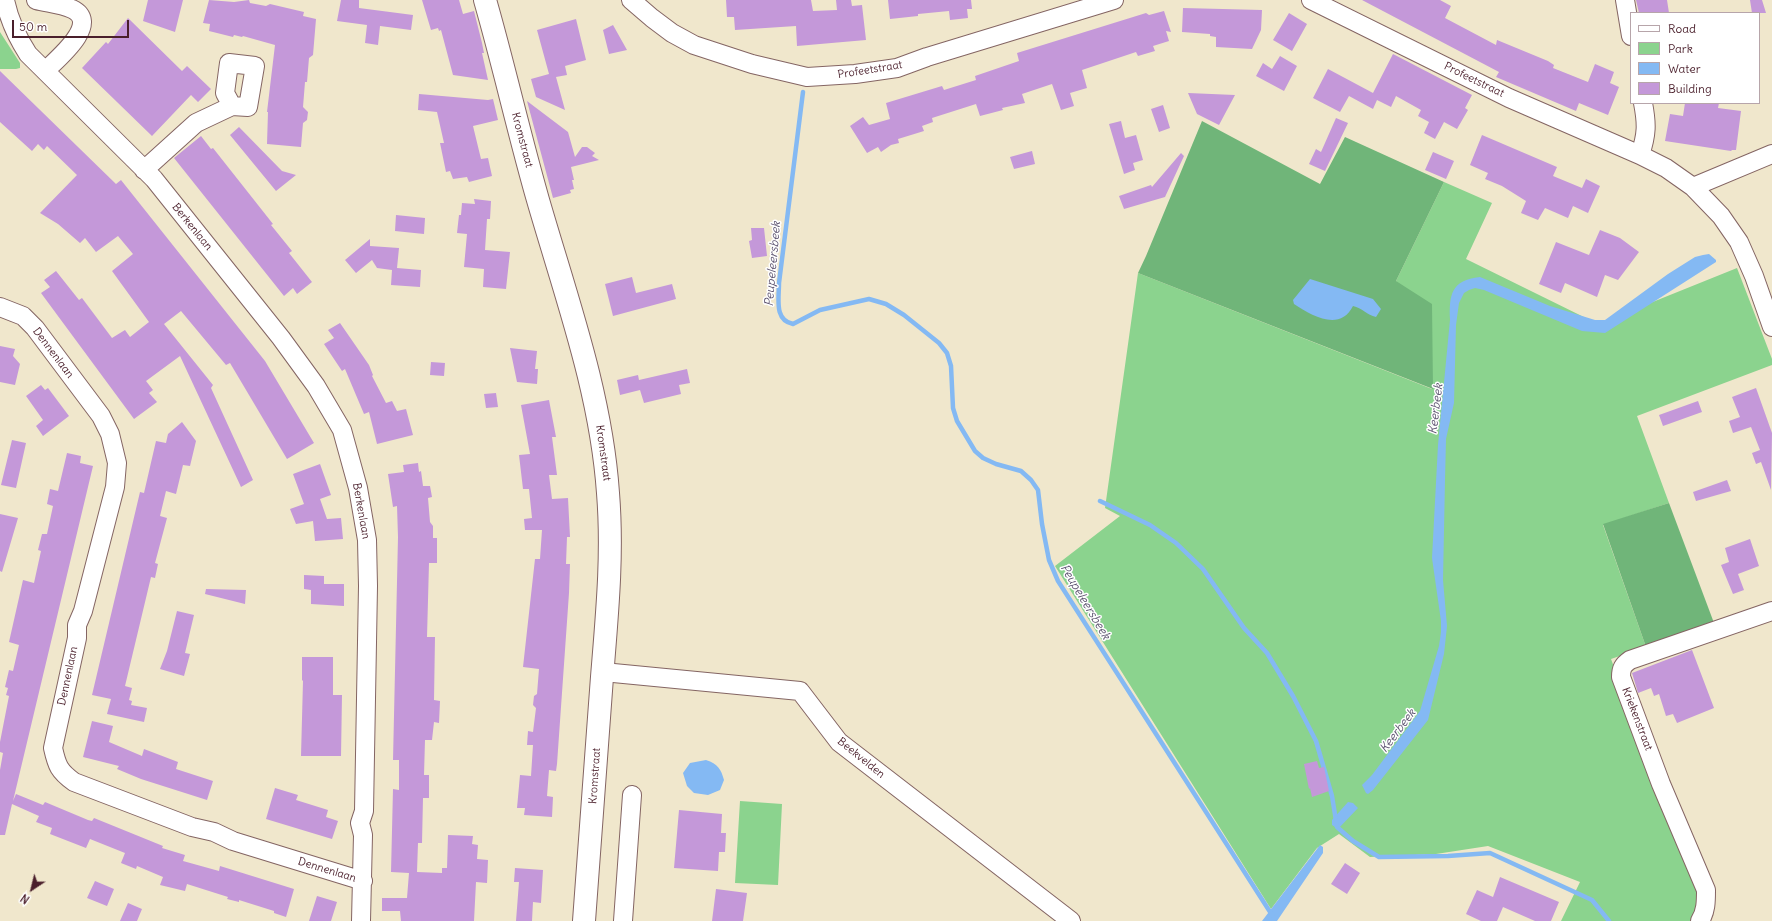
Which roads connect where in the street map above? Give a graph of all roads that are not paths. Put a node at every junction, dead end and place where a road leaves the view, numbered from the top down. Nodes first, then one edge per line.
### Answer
1 (5, 0) edge
2 (36, 0) edge
3 (485, 0) edge
4 (632, 0) edge
5 (1114, 0) edge
6 (1311, 0) edge
7 (1625, 0) edge
8 (1630, 30) edge
9 (45, 71) junction
10 (1643, 104) edge
11 (232, 106) dead end
12 (1772, 154) edge
13 (1640, 155) junction
14 (144, 170) junction
15 (1693, 187) junction
16 (0, 307) edge
17 (1772, 327) edge
18 (1772, 611) edge
19 (603, 672) junction
20 (632, 795) dead end
21 (362, 881) junction
22 (361, 921) edge
23 (584, 921) edge
24 (623, 921) edge
25 (1071, 921) edge
26 (1700, 921) edge

1 - 9 street, Berkenlaan
2 - 9 street
3 - 19 main road, Kromstraat
4 - 5 street, Profeetstraat
6 - 13 street, Profeetstraat
7 - 8 street
9 - 14 street, Berkenlaan
10 - 13 street
11 - 14 street
12 - 15 street
13 - 15 street, Profeetstraat
14 - 21 street, Berkenlaan
15 - 17 street, Profeetstraat
16 - 21 street, Dennenlaan
18 - 26 street, Kriekenstraat
19 - 23 main road, Kromstraat
19 - 25 street, Beekvelden
20 - 24 street
21 - 22 street, Berkenlaan

